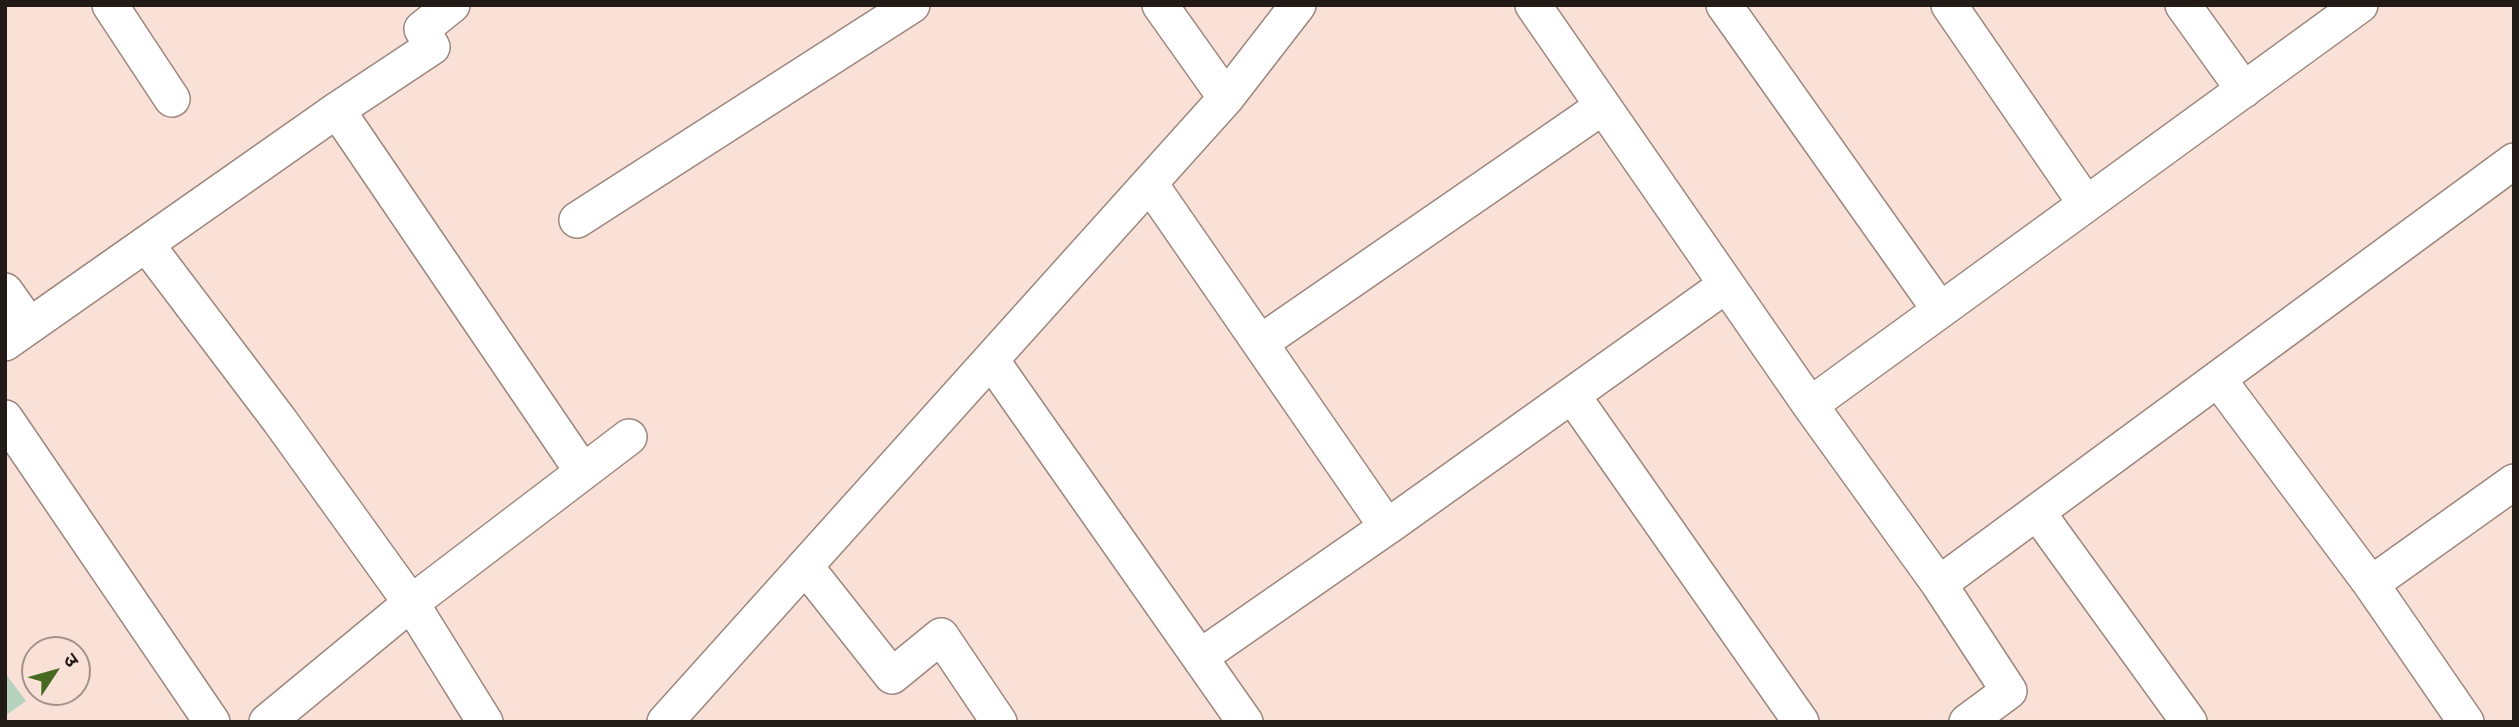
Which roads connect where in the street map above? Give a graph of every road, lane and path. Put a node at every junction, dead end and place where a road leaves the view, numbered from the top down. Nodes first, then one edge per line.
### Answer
1 (110, 5) edge
2 (452, 5) edge
3 (912, 5) edge
4 (1160, 5) edge
5 (1298, 5) edge
6 (1533, 5) edge
7 (1724, 5) edge
8 (1949, 5) edge
9 (2183, 5) edge
10 (2360, 5) edge
11 (2244, 90) junction
12 (1226, 98) junction
13 (172, 99) dead end
14 (1602, 107) junction
15 (337, 110) junction
16 (2514, 161) edge
17 (1150, 184) junction
18 (2086, 204) junction
19 (577, 220) dead end
20 (146, 244) junction
21 (1726, 285) junction
22 (5, 291) edge
23 (1941, 310) junction
24 (17, 334) edge
25 (1260, 343) junction
26 (991, 360) junction
27 (2218, 379) junction
28 (1572, 395) junction
29 (1810, 405) junction
30 (5, 418) edge
31 (629, 436) dead end
32 (583, 472) junction
33 (2514, 482) edge
34 (2037, 512) junction
35 (1387, 527) junction
36 (805, 566) junction
37 (1939, 584) junction
38 (2371, 584) junction
39 (411, 603) junction
40 (1200, 657) junction
41 (212, 722) edge
42 (267, 722) edge
43 (485, 722) edge
44 (665, 722) edge
45 (999, 722) edge
46 (1245, 722) edge
47 (1801, 722) edge
48 (1967, 722) edge
49 (2189, 722) edge
50 (2466, 722) edge

1 - 13 street
2 - 15 street
3 - 19 street
4 - 12 street
5 - 12 street
6 - 14 street
7 - 23 street
8 - 18 street
9 - 11 street
10 - 11 street
11 - 18 street
12 - 17 street
14 - 21 street
14 - 25 street
15 - 20 street
15 - 32 street
16 - 27 street
17 - 25 street
17 - 26 street
18 - 23 street
20 - 24 street
20 - 39 street
21 - 28 street
21 - 29 street
22 - 24 street
23 - 29 street
25 - 35 street
26 - 36 street
26 - 40 street
27 - 34 street
27 - 38 street
28 - 35 street
28 - 47 street
29 - 37 street
30 - 41 street
31 - 32 street
32 - 39 street
33 - 38 street
34 - 37 street
34 - 49 street
35 - 40 street
36 - 44 street
36 - 45 street
37 - 48 street
38 - 50 street
39 - 42 street
39 - 43 street
40 - 46 street

